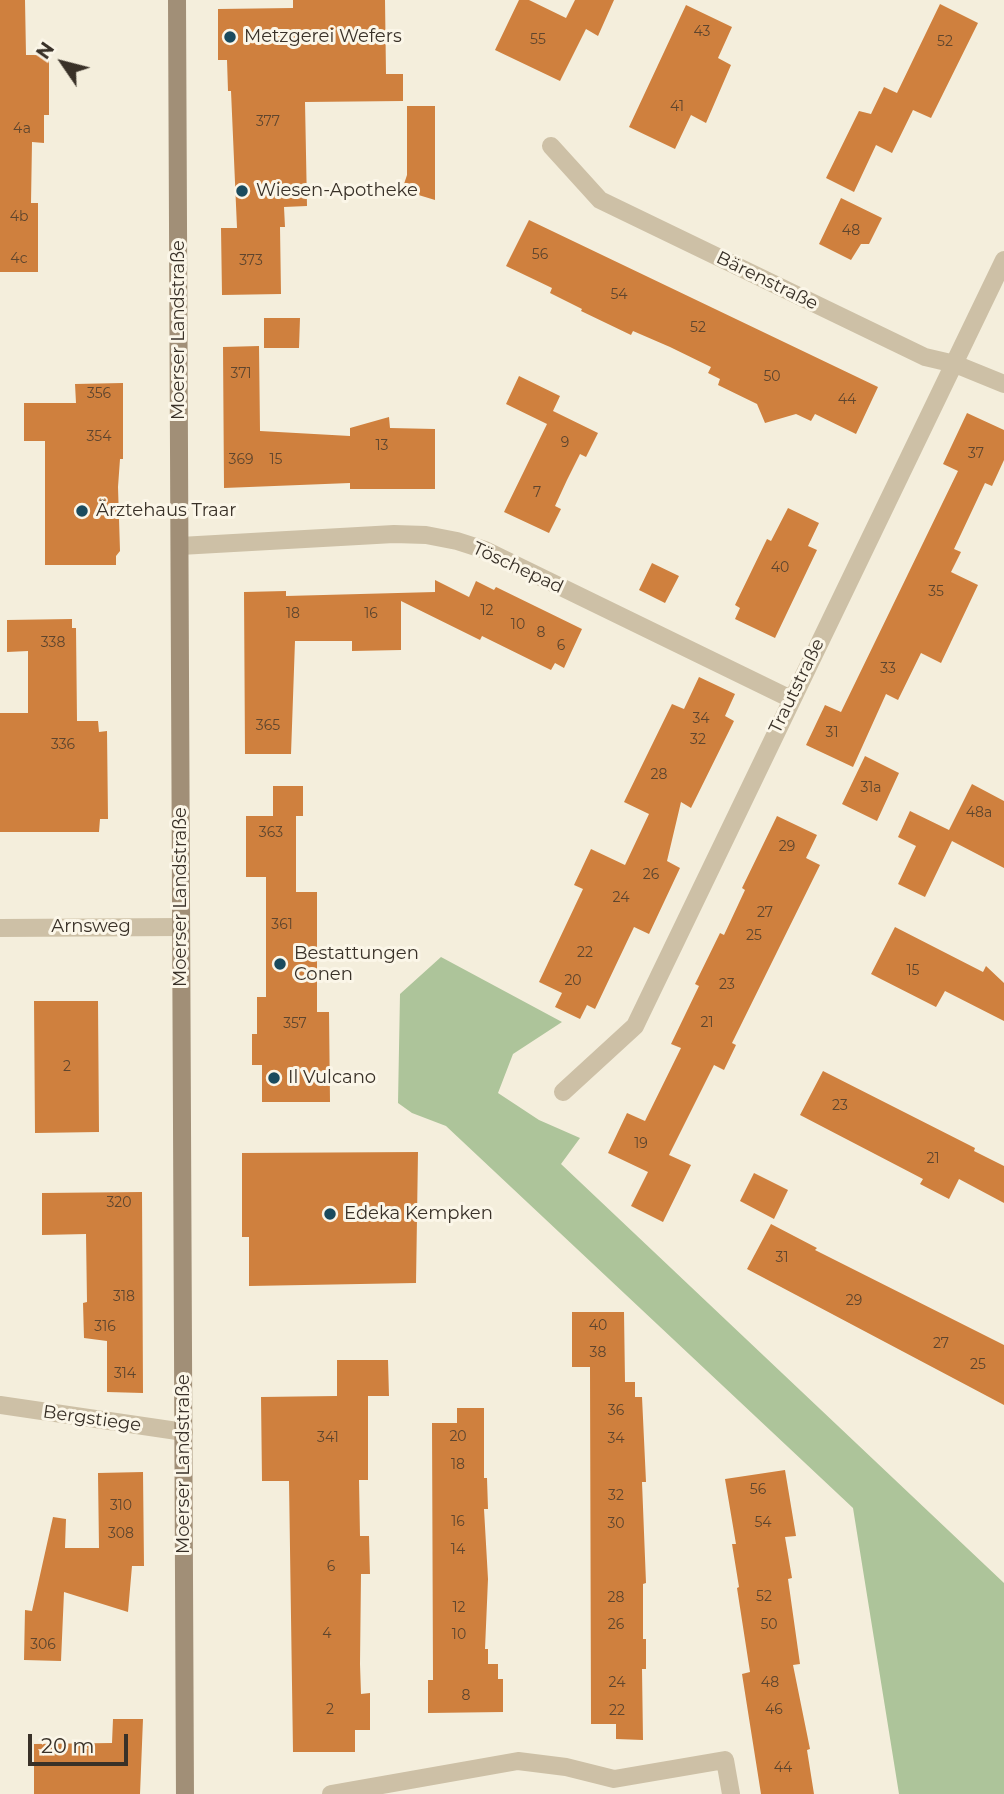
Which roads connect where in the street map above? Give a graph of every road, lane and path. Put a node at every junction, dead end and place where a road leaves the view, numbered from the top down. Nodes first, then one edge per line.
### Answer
1 (177, 0) edge
2 (551, 146) dead end
3 (1004, 260) edge
4 (955, 364) junction
5 (1004, 384) edge
6 (180, 546) junction
7 (791, 699) junction
8 (181, 927) junction
9 (0, 928) edge
10 (564, 1092) dead end
11 (0, 1405) edge
12 (184, 1432) junction
13 (615, 1786) edge
14 (185, 1794) edge
15 (331, 1794) edge
16 (731, 1794) edge

1 - 6 main road, Moerser Landstraße
2 - 4 street, Bärenstraße
3 - 4 street, Trautstraße
4 - 5 street, Bärenstraße
4 - 7 street, Trautstraße
6 - 7 street, Töschepad
6 - 8 main road, Moerser Landstraße
7 - 10 street, Trautstraße
8 - 9 street, Arnsweg
8 - 12 main road, Moerser Landstraße
11 - 12 street, Bergstiege
12 - 14 main road, Moerser Landstraße
13 - 15 street
13 - 16 street

